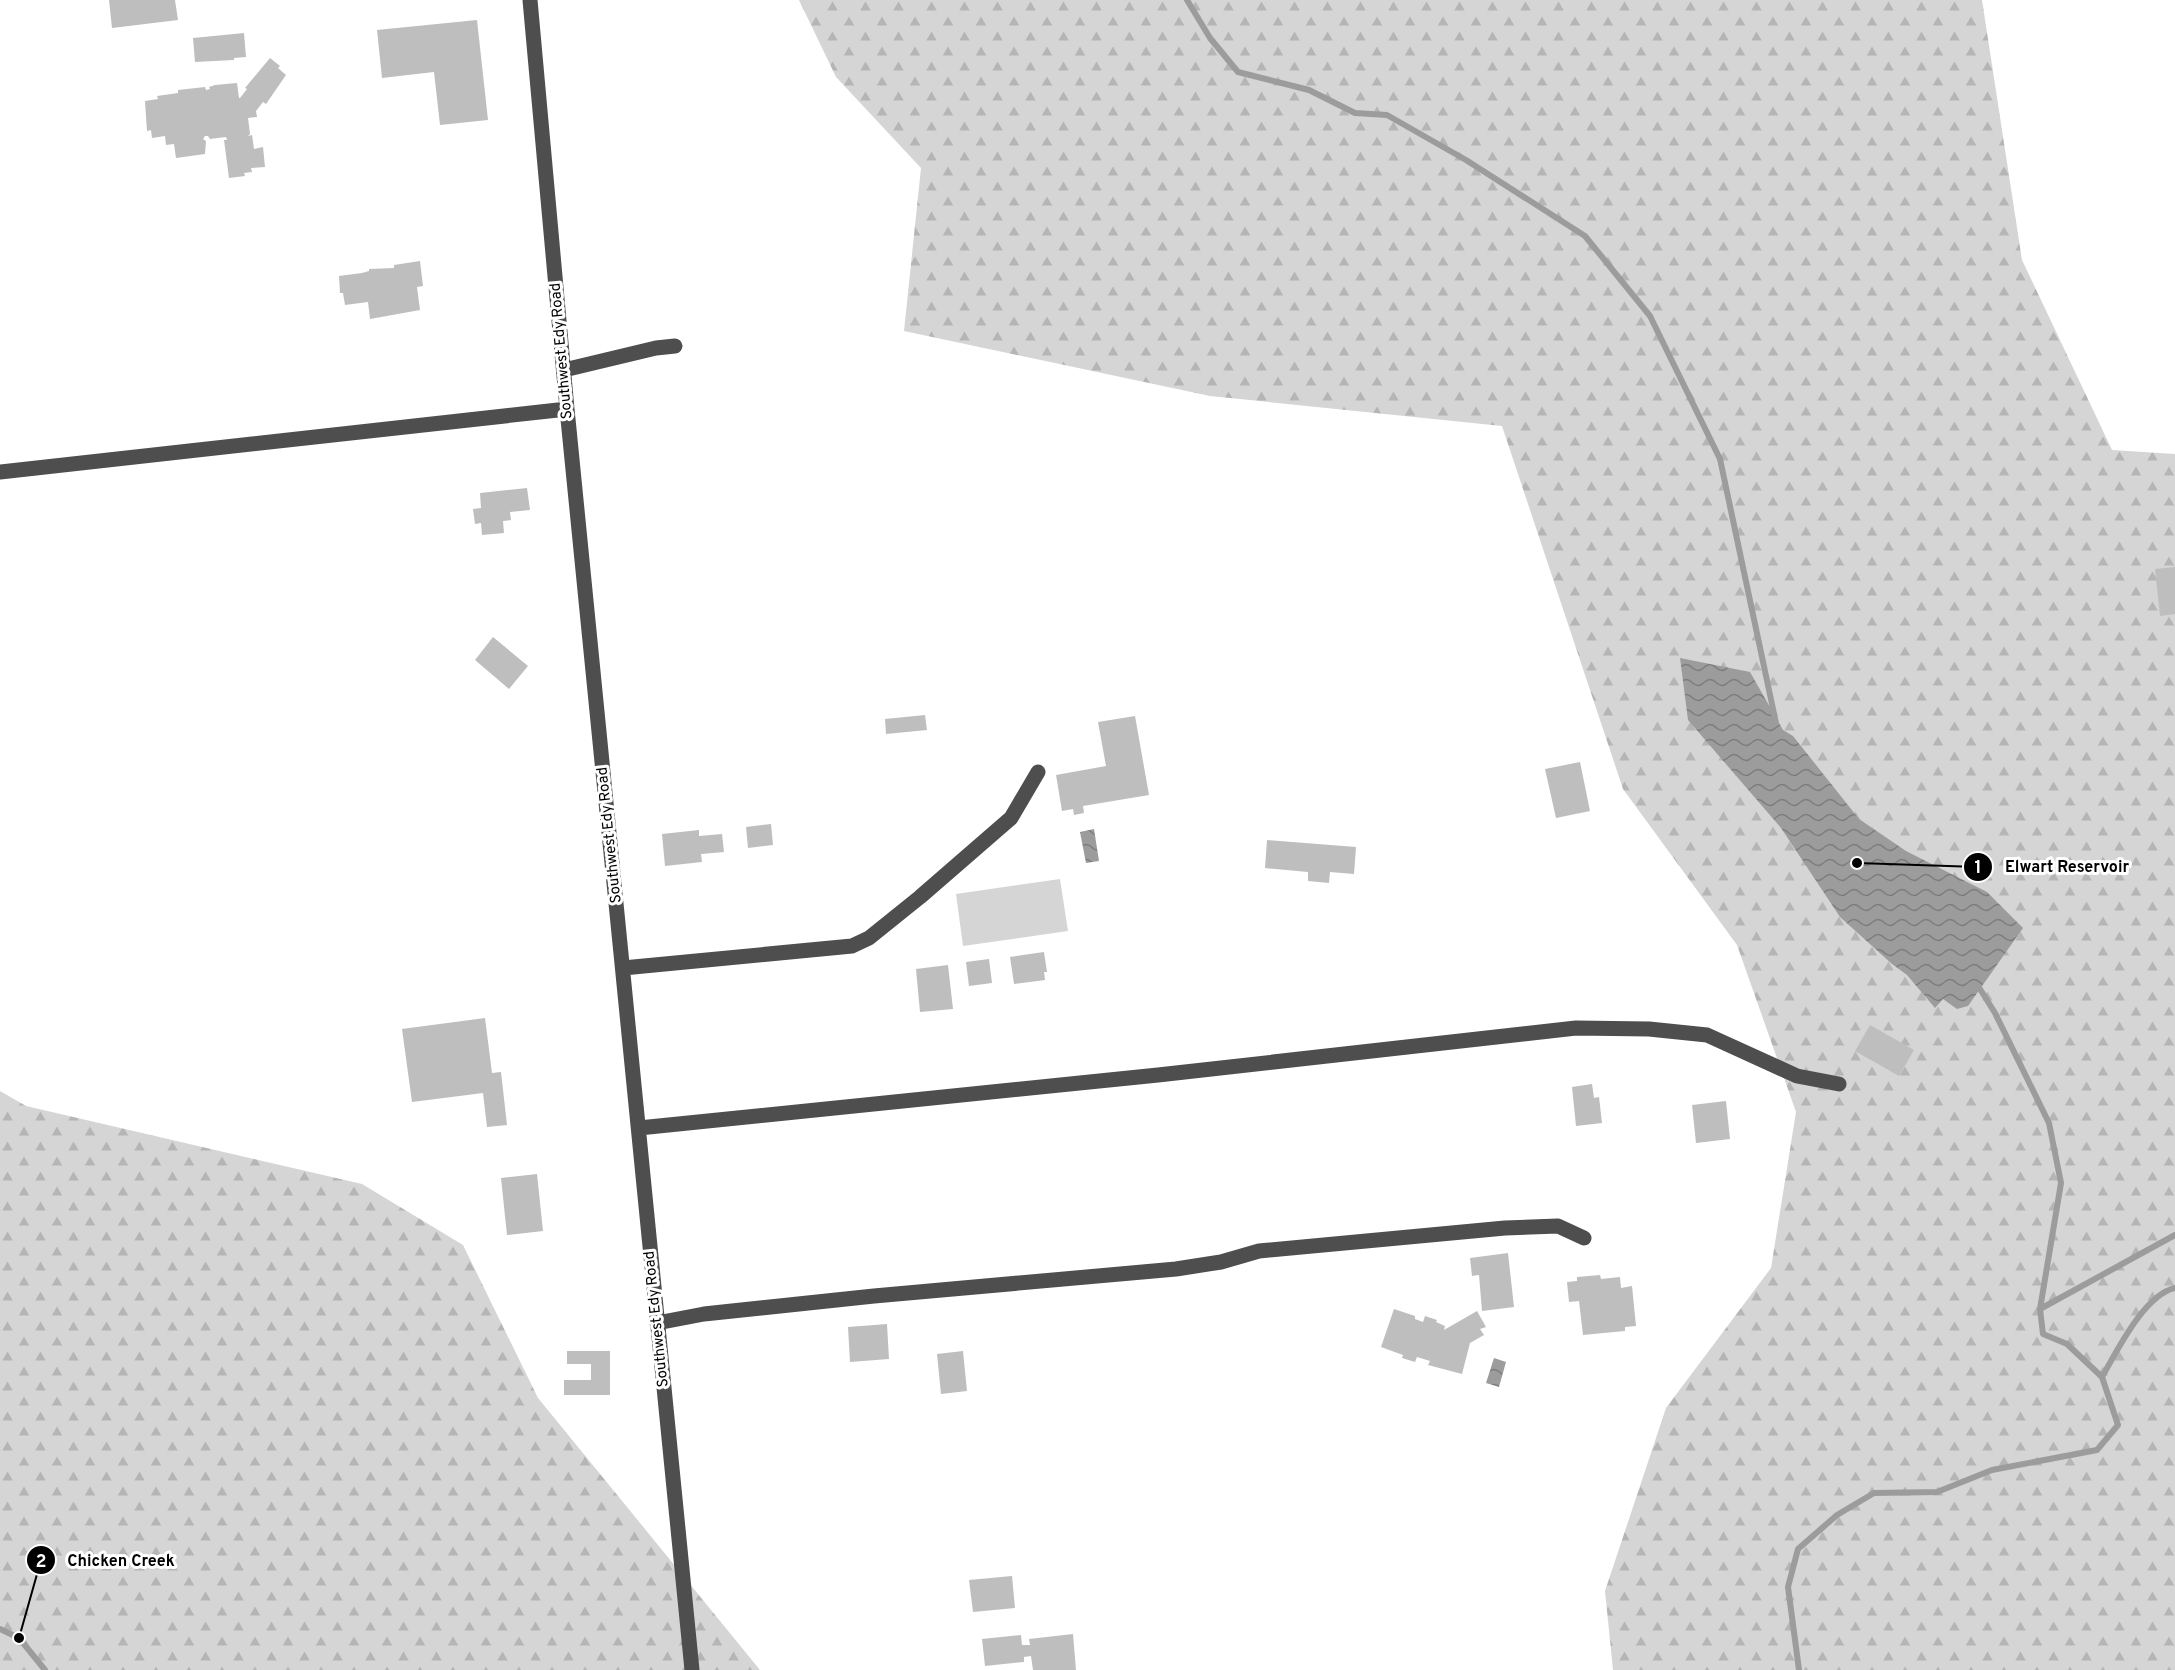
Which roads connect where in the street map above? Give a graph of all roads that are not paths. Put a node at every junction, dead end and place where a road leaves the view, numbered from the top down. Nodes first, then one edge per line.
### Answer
1 (530, 0) edge
2 (675, 346) dead end
3 (564, 370) junction
4 (567, 409) junction
5 (0, 472) edge
6 (1038, 772) dead end
7 (623, 969) junction
8 (1839, 1084) dead end
9 (639, 1128) junction
10 (1584, 1238) dead end
11 (657, 1323) junction
12 (693, 1670) edge

1 - 3 street, Southwest Edy Road
2 - 3 street
3 - 4 street, Southwest Edy Road
4 - 5 street
4 - 7 street, Southwest Edy Road
6 - 7 street
7 - 9 street, Southwest Edy Road
8 - 9 street
9 - 11 street, Southwest Edy Road
10 - 11 street
11 - 12 street, Southwest Edy Road

